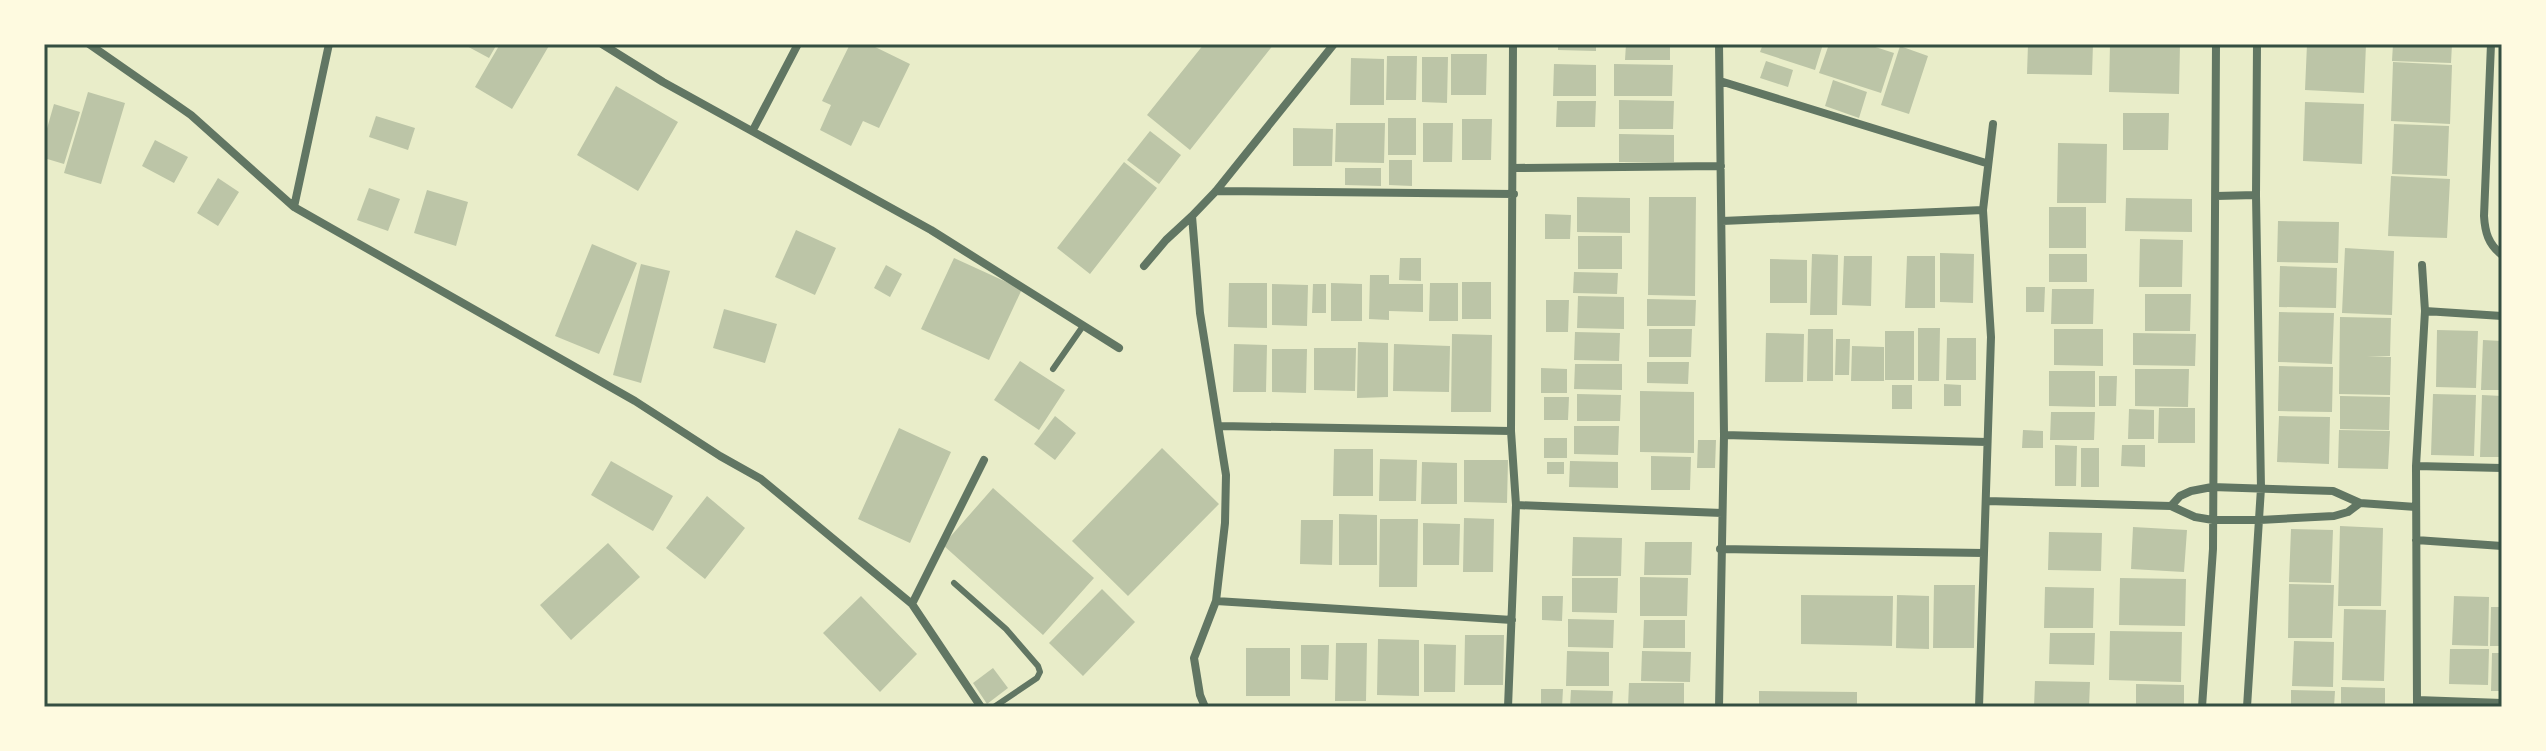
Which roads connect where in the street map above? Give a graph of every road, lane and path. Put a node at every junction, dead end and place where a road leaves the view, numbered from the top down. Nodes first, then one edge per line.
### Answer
1 (89, 44) edge
2 (329, 44) edge
3 (602, 44) edge
4 (798, 44) edge
5 (1334, 44) edge
6 (1513, 44) edge
7 (1719, 44) edge
8 (2216, 44) edge
9 (2257, 44) edge
10 (2491, 44) edge
11 (1720, 81) junction
12 (2491, 93) junction
13 (2502, 93) edge
14 (1993, 124) dead end
15 (753, 130) junction
16 (1986, 163) junction
17 (1721, 166) junction
18 (1513, 168) junction
19 (1216, 191) junction
20 (1514, 194) junction
21 (2256, 195) junction
22 (2216, 196) junction
23 (294, 207) junction
24 (1983, 210) junction
25 (1192, 216) junction
26 (1722, 221) junction
27 (2502, 255) edge
28 (2422, 265) dead end
29 (1144, 266) dead end
30 (2425, 311) junction
31 (2502, 316) edge
32 (1083, 326) junction
33 (1119, 348) dead end
34 (1053, 369) dead end
35 (1220, 426) junction
36 (1511, 431) junction
37 (1724, 435) junction
38 (1987, 442) junction
39 (984, 460) dead end
40 (2416, 466) junction
41 (2502, 468) edge
42 (2212, 487) junction
43 (2261, 488) junction
44 (1986, 501) junction
45 (2360, 503) junction
46 (1516, 505) junction
47 (2171, 506) junction
48 (2416, 507) junction
49 (1722, 513) junction
50 (2213, 520) junction
51 (2260, 520) junction
52 (2416, 540) junction
53 (2502, 546) edge
54 (1720, 549) junction
55 (1984, 553) junction
56 (954, 583) dead end
57 (1216, 601) junction
58 (912, 604) junction
59 (1512, 620) junction
60 (2502, 703) edge
61 (2417, 704) edge
62 (981, 707) edge
63 (994, 707) edge
64 (1205, 707) edge
65 (1508, 707) edge
66 (1719, 707) edge
67 (1979, 707) edge
68 (2202, 707) edge
69 (2247, 707) edge

1 - 23 street
2 - 23 street
3 - 15 street
4 - 15 street
5 - 19 street
6 - 18 street
7 - 11 street
8 - 22 street
9 - 21 street
10 - 12 street
11 - 16 street
11 - 17 street
12 - 13 street
12 - 27 street
14 - 16 street
15 - 32 street
16 - 24 street
17 - 18 street
17 - 26 street
18 - 20 street
19 - 20 street
19 - 25 street
20 - 36 street
21 - 22 street
21 - 43 street
22 - 42 street
23 - 58 street
24 - 26 street
24 - 38 street
25 - 29 street
25 - 35 street
26 - 37 street
28 - 30 street
30 - 31 street
30 - 40 street
32 - 33 street
32 - 34 lane
35 - 36 street
35 - 57 street
36 - 46 street
37 - 38 street
37 - 49 street
38 - 44 street
39 - 58 street
40 - 41 street
40 - 48 street
42 - 43 street
42 - 47 street
42 - 50 street
43 - 45 street
43 - 51 street
44 - 47 street
44 - 55 street
45 - 48 street
45 - 51 street
46 - 49 street
46 - 59 street
47 - 50 street
48 - 52 street
49 - 54 street
50 - 51 street
50 - 68 street
51 - 69 street
52 - 53 street
52 - 61 street
54 - 55 street
54 - 66 street
55 - 67 street
56 - 63 lane
57 - 59 street
57 - 64 street
58 - 62 street
59 - 65 street
60 - 61 street

